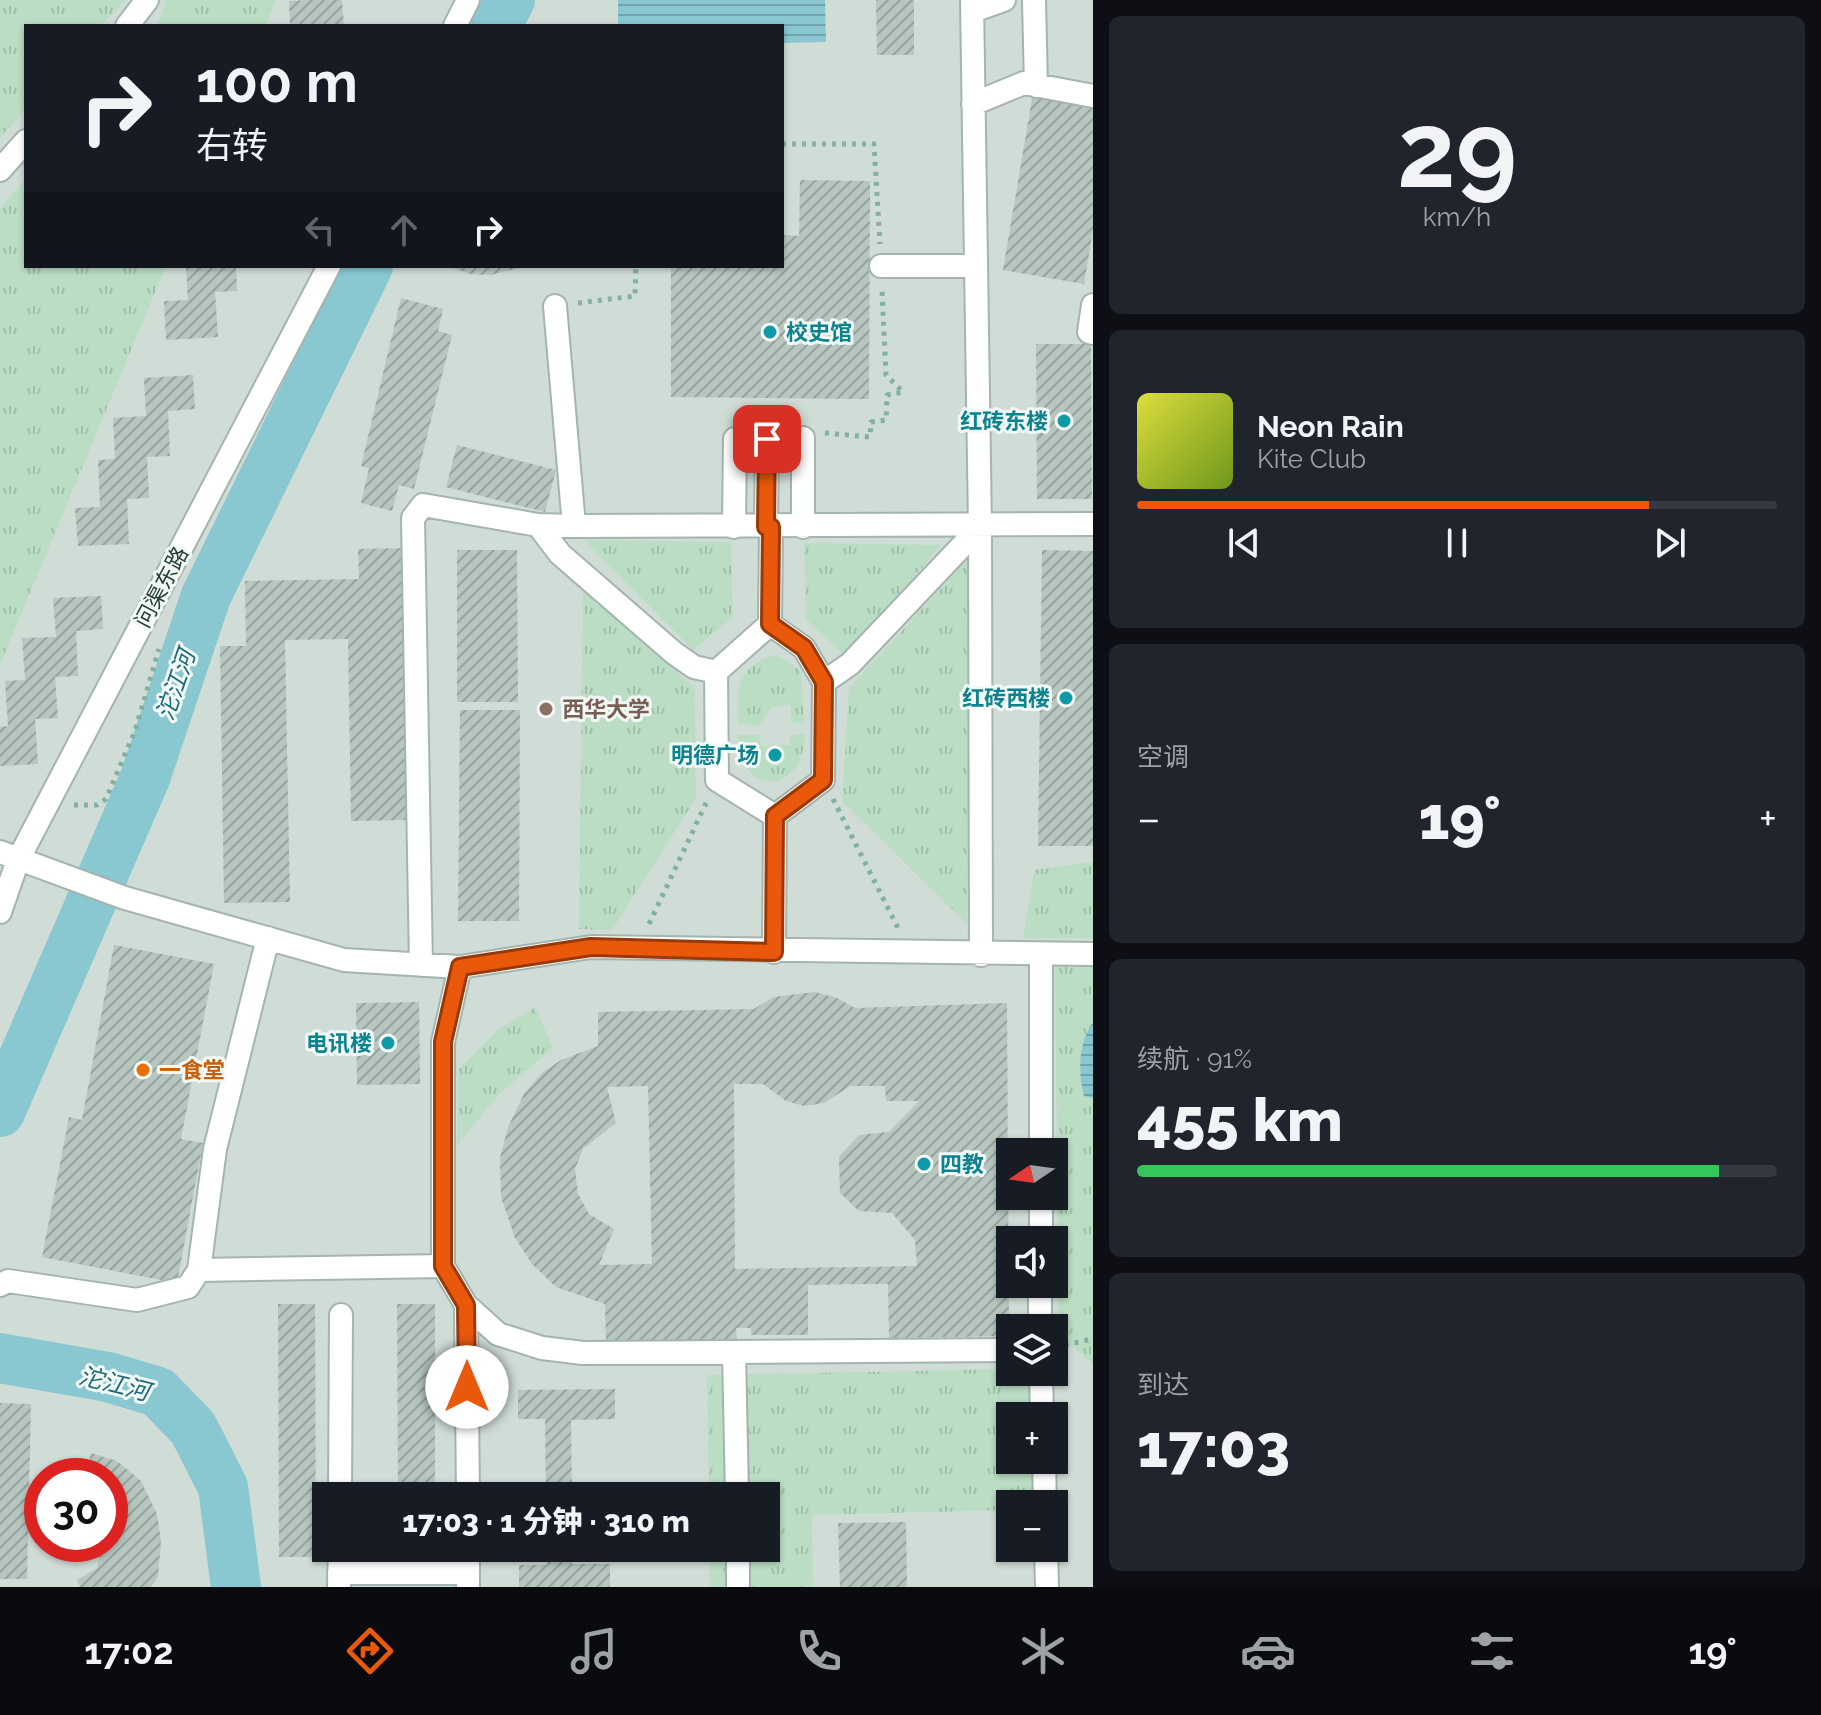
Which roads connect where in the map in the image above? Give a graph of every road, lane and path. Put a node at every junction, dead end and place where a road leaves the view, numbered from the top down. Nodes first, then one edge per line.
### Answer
1 (147, 0) edge
2 (468, 0) edge
3 (1004, 0) edge
4 (1034, 0) edge
5 (972, 5) edge
6 (129, 24) edge
7 (456, 24) edge
8 (1036, 86) junction
9 (1093, 96) edge
10 (973, 104) junction
11 (24, 143) edge
12 (784, 144) edge
13 (0, 170) edge
14 (881, 266) junction
15 (974, 266) junction
16 (328, 268) edge
17 (636, 268) edge
18 (1093, 305) edge
19 (555, 306) joint
20 (1093, 333) edge
21 (809, 435) joint
22 (735, 439) dead end
23 (767, 439) dead end
24 (1093, 524) edge
25 (538, 525) junction
26 (574, 526) junction
27 (734, 527) junction
28 (768, 527) junction
29 (803, 527) junction
30 (980, 527) junction
31 (770, 624) junction
32 (716, 672) junction
33 (824, 682) junction
34 (717, 780) junction
35 (823, 780) junction
36 (775, 816) junction
37 (16, 859) edge
38 (0, 912) edge
39 (268, 938) junction
40 (638, 948) junction
41 (774, 952) junction
42 (911, 954) junction
43 (1041, 954) junction
44 (1093, 954) edge
45 (981, 955) junction
46 (421, 965) junction
47 (460, 967) junction
48 (1041, 1138) edge
49 (443, 1266) junction
50 (199, 1270) junction
51 (0, 1285) edge
52 (466, 1305) junction
53 (341, 1315) dead end
54 (1093, 1339) edge
55 (1068, 1344) edge
56 (996, 1350) edge
57 (734, 1352) junction
58 (340, 1482) edge
59 (468, 1482) edge
60 (737, 1482) edge
61 (738, 1562) edge
62 (1046, 1562) edge
63 (339, 1580) edge
64 (468, 1580) edge
65 (738, 1587) edge
66 (1047, 1587) edge

1 - 6 street
2 - 7 street
3 - 5 street
4 - 8 street
5 - 10 street
8 - 9 street
8 - 10 street
10 - 15 street
11 - 13 street
12 - 14 path
14 - 15 street
14 - 21 path
15 - 30 street
16 - 37 street, 问渠东路
17 - 19 path
18 - 20 street
19 - 26 street
21 - 29 street
22 - 27 street
23 - 28 street
24 - 30 street
25 - 26 street
25 - 32 street
25 - 46 street
26 - 27 street
27 - 28 street
28 - 29 street
28 - 31 street
29 - 30 street
30 - 33 street
30 - 45 street
31 - 32 street
31 - 33 street
32 - 34 street
33 - 35 street
34 - 36 street
34 - 40 path
35 - 36 street
35 - 42 path
36 - 41 street
37 - 38 street, 问渠东路
37 - 39 street
39 - 46 street
39 - 50 street
40 - 41 street
40 - 47 street
41 - 42 street
42 - 45 street
43 - 44 street
43 - 45 street
43 - 48 street
46 - 47 street
47 - 49 street
49 - 50 street
49 - 52 street
50 - 51 street
52 - 57 street
52 - 59 street
53 - 58 street
54 - 55 path
56 - 57 street
57 - 60 street
61 - 65 street
62 - 66 street
63 - 64 street

